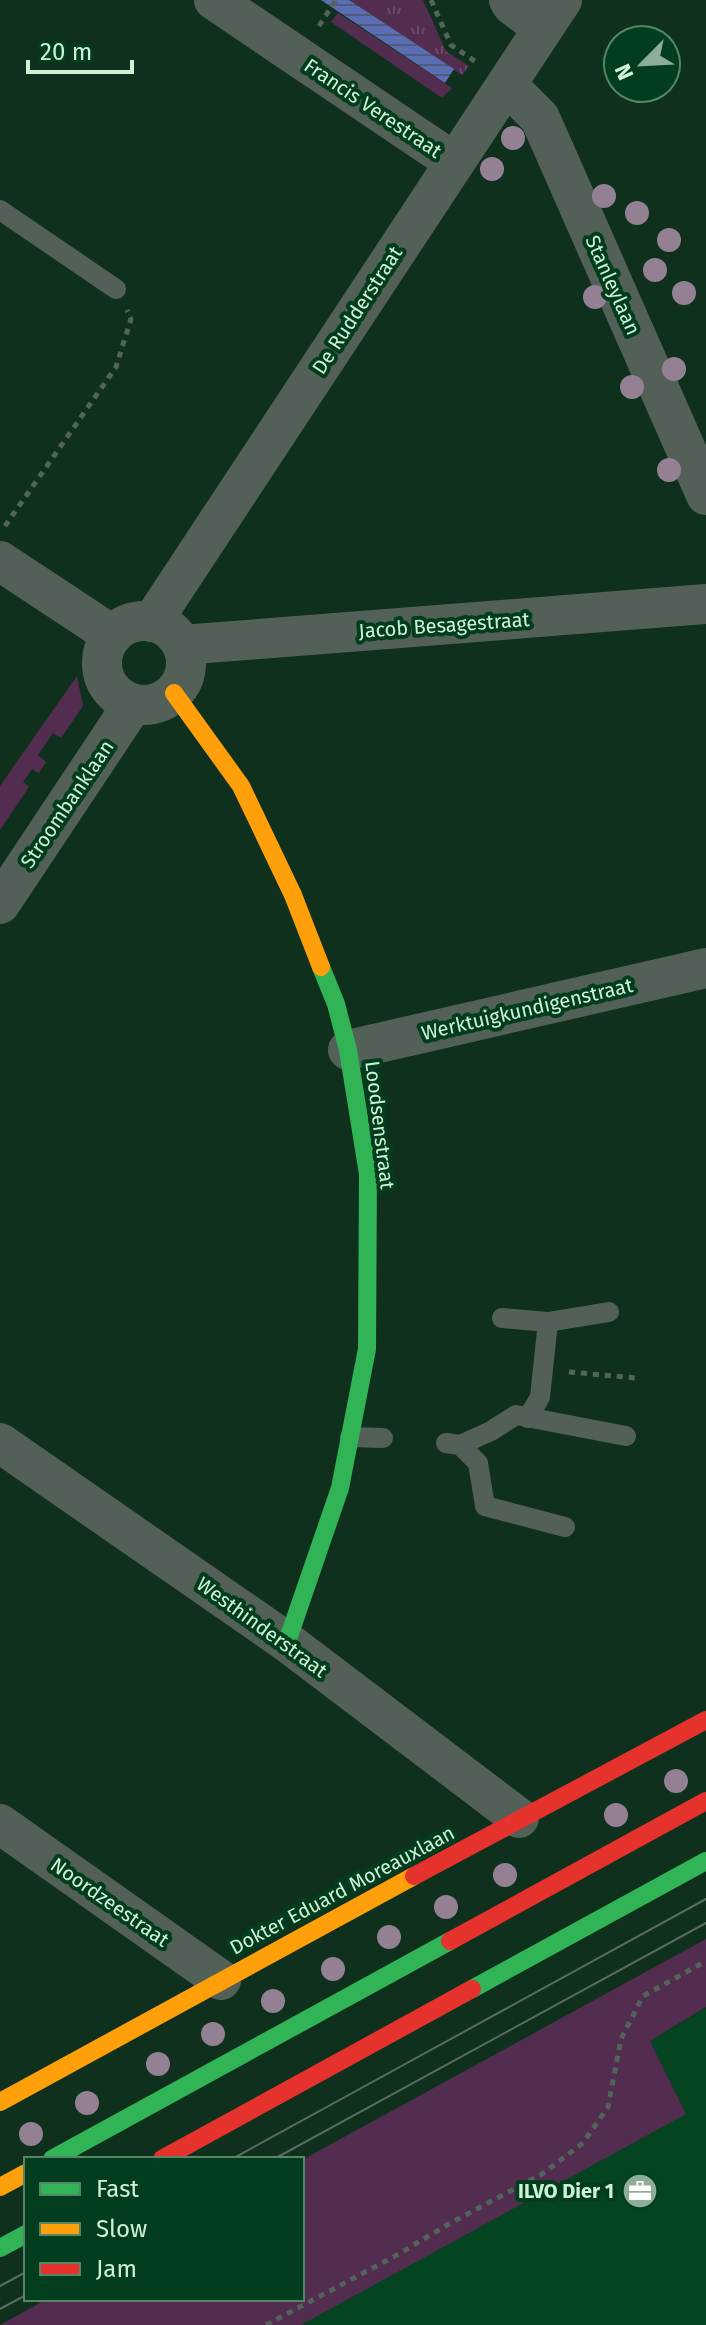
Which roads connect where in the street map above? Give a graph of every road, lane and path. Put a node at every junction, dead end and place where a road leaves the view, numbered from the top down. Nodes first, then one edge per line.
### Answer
1 (214, 0) edge
2 (336, 0) edge
3 (431, 0) edge
4 (509, 0) edge
5 (552, 14) edge
6 (318, 29) dead end
7 (497, 78) junction
8 (454, 162) junction
9 (0, 210) edge
10 (116, 289) joint
11 (706, 495) edge
12 (0, 533) edge
13 (0, 561) edge
14 (706, 604) edge
15 (167, 633) junction
16 (112, 635) junction
17 (174, 693) junction
18 (133, 704) junction
19 (0, 904) edge
20 (706, 968) edge
21 (348, 1050) junction
22 (609, 1312) dead end
23 (502, 1318) dead end
24 (548, 1322) junction
25 (543, 1369) junction
26 (636, 1378) dead end
27 (528, 1418) junction
28 (626, 1436) dead end
29 (350, 1437) junction
30 (383, 1438) dead end
31 (0, 1443) edge
32 (565, 1527) dead end
33 (287, 1642) junction
34 (706, 1720) edge
35 (706, 1801) edge
36 (519, 1818) junction
37 (0, 1824) edge
38 (706, 1861) edge
39 (706, 1961) edge
40 (221, 1980) junction
41 (0, 2102) edge
42 (56, 2157) edge
43 (166, 2157) edge
44 (24, 2174) edge
45 (0, 2187) edge
46 (24, 2235) edge
47 (0, 2248) edge
48 (266, 2325) edge

1 - 8 street, Francis Verestraat
2 - 6 path
3 - 7 path
4 - 5 street
5 - 7 street, De Rudderstraat
7 - 8 street, De Rudderstraat
7 - 11 street, Stanleylaan
8 - 15 street, De Rudderstraat
9 - 10 lane
10 - 12 path
13 - 16 street
14 - 15 street, Jacob Besagestraat
15 - 16 street
15 - 17 street
16 - 18 street
17 - 18 street
17 - 21 street, Loodsenstraat
18 - 19 street, Stroombanklaan
20 - 21 street, Werktuigkundigenstraat
21 - 29 street, Loodsenstraat
22 - 24 lane
23 - 24 lane
24 - 25 lane
25 - 26 path
25 - 27 lane
27 - 28 lane
27 - 32 lane
29 - 30 lane
29 - 33 street, Loodsenstraat
31 - 33 street, Westhinderstraat
33 - 36 street, Westhinderstraat
34 - 36 street, Dokter Eduard Moreauxlaan
35 - 42 street
36 - 40 street, Dokter Eduard Moreauxlaan
37 - 40 street, Noordzeestraat
38 - 43 street
39 - 48 path
40 - 41 street, Dokter Eduard Moreauxlaan
44 - 45 street
46 - 47 street

